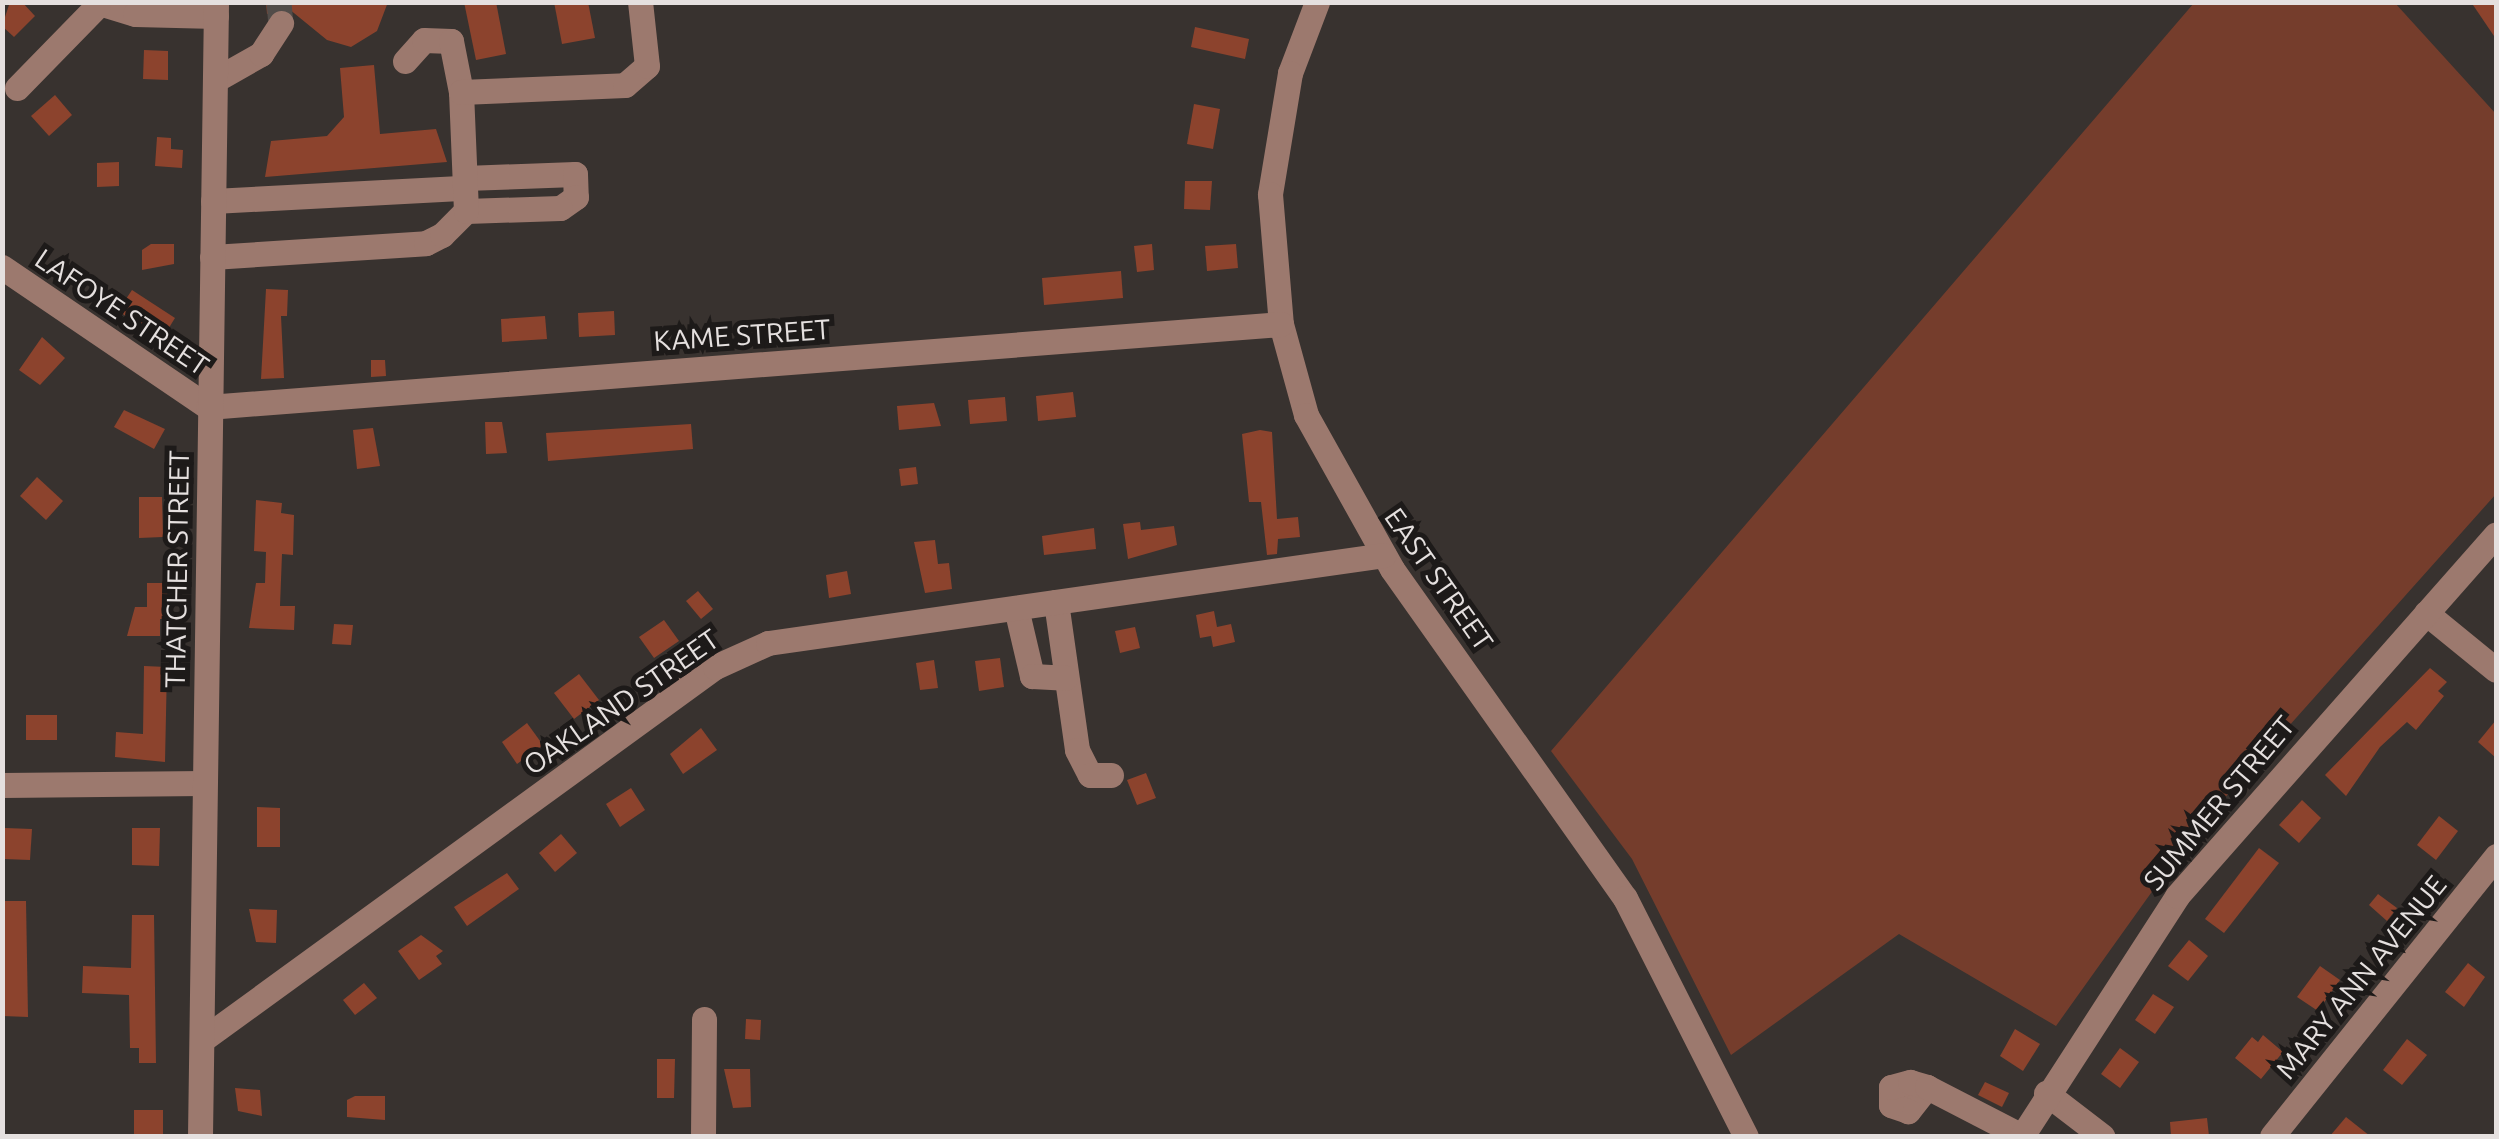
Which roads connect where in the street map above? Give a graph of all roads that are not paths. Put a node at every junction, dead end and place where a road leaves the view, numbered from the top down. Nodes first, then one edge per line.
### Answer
1 (640, 2) edge
2 (1317, 2) edge
3 (97, 4) edge
4 (216, 9) edge
5 (281, 23) dead end
6 (405, 62) dead end
7 (216, 80) junction
8 (18, 88) dead end
9 (461, 92) junction
10 (465, 192) junction
11 (213, 201) junction
12 (212, 257) junction
13 (2, 267) edge
14 (1281, 324) junction
15 (208, 407) junction
16 (2496, 534) edge
17 (1384, 556) junction
18 (1056, 602) junction
19 (1016, 608) junction
20 (2426, 613) junction
21 (2496, 670) edge
22 (1066, 678) junction
23 (1111, 775) dead end
24 (204, 783) junction
25 (2, 785) edge
26 (2496, 856) edge
27 (704, 1019) dead end
28 (202, 1040) junction
29 (1927, 1088) dead end
30 (2046, 1093) junction
31 (200, 1136) edge
32 (703, 1136) edge
33 (1746, 1136) edge
34 (2022, 1136) edge
35 (2102, 1136) edge
36 (2272, 1136) edge

1 - 9 street
2 - 14 street, EAST STREET
3 - 4 street
3 - 8 street
4 - 7 street, THATCHER STREET
5 - 7 street
6 - 9 street
7 - 11 street, THATCHER STREET
9 - 10 street
10 - 11 street
10 - 12 street
11 - 12 street, THATCHER STREET
12 - 15 street, THATCHER STREET
13 - 15 street, LAFOYE STREET
14 - 15 street, KAME STREET
14 - 17 street, EAST STREET
15 - 24 street, THATCHER STREET
16 - 20 street, SUMMER STREET
17 - 18 street, OAKLAND STREET
17 - 33 street, EAST STREET
18 - 19 street, OAKLAND STREET
18 - 22 street
19 - 22 street
19 - 28 street, OAKLAND STREET
20 - 21 street
20 - 30 street, SUMMER STREET
22 - 23 street
24 - 25 street
24 - 28 street, THATCHER STREET
26 - 36 street, MARY ANN AVENUE
27 - 32 street
28 - 31 street, THATCHER STREET
29 - 34 street
30 - 34 street, SUMMER STREET
30 - 35 street

